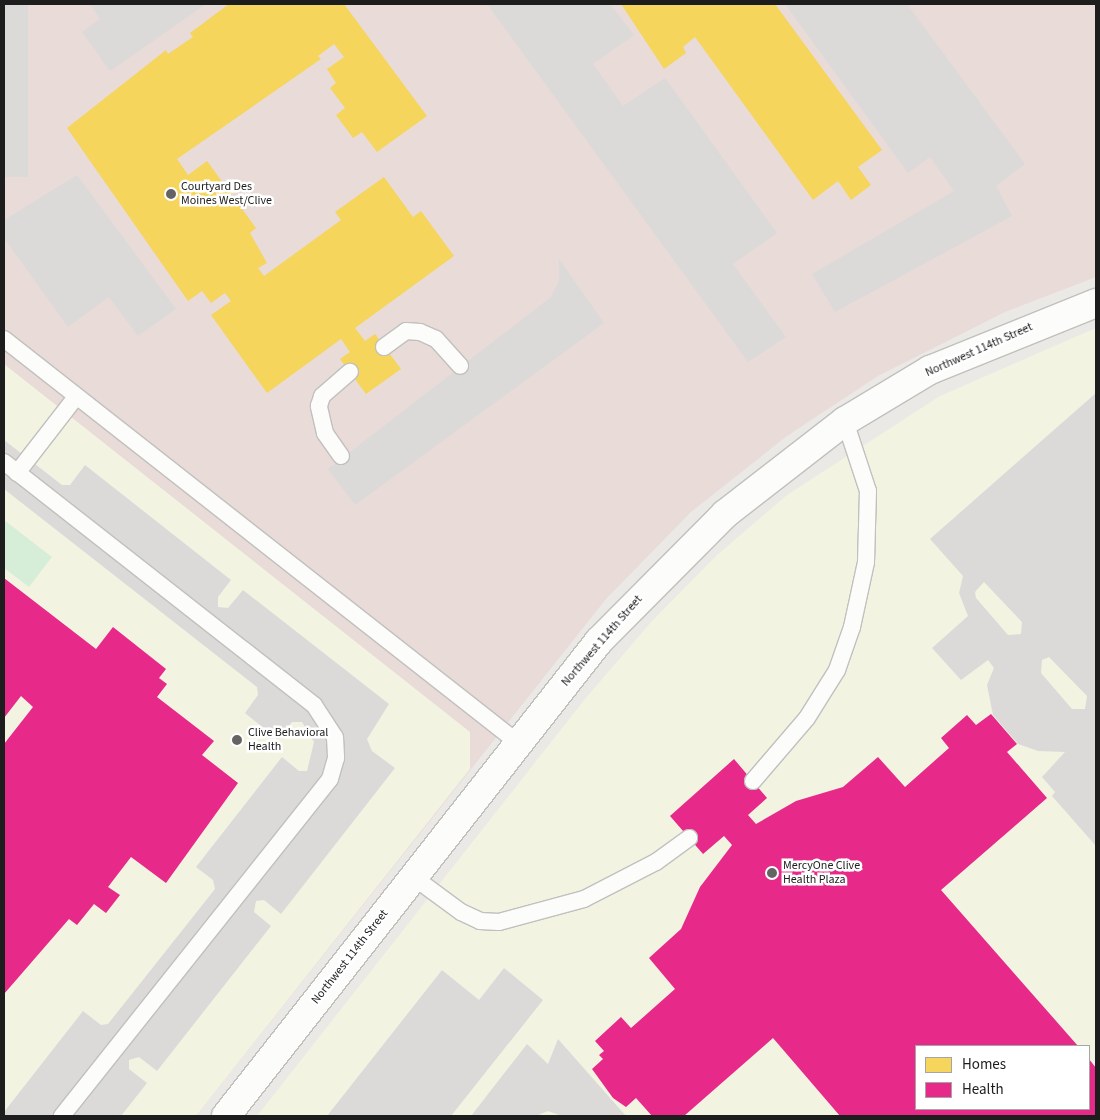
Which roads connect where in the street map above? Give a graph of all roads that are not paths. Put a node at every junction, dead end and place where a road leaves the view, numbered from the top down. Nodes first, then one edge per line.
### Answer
1 (1096, 303) edge
2 (4, 340) edge
3 (384, 347) dead end
4 (460, 366) dead end
5 (350, 372) dead end
6 (76, 397) junction
7 (845, 421) junction
8 (341, 456) dead end
9 (4, 462) edge
10 (17, 473) junction
11 (517, 742) junction
12 (753, 781) dead end
13 (689, 838) dead end
14 (412, 876) junction
15 (62, 1116) edge
16 (226, 1116) edge

1 - 7 street, Northwest 114th Street
2 - 6 lane
3 - 4 lane
5 - 8 lane
6 - 10 lane
6 - 11 lane
7 - 11 street, Northwest 114th Street
7 - 12 lane
9 - 10 lane
10 - 15 lane
11 - 14 street, Northwest 114th Street
13 - 14 lane
14 - 16 street, Northwest 114th Street

